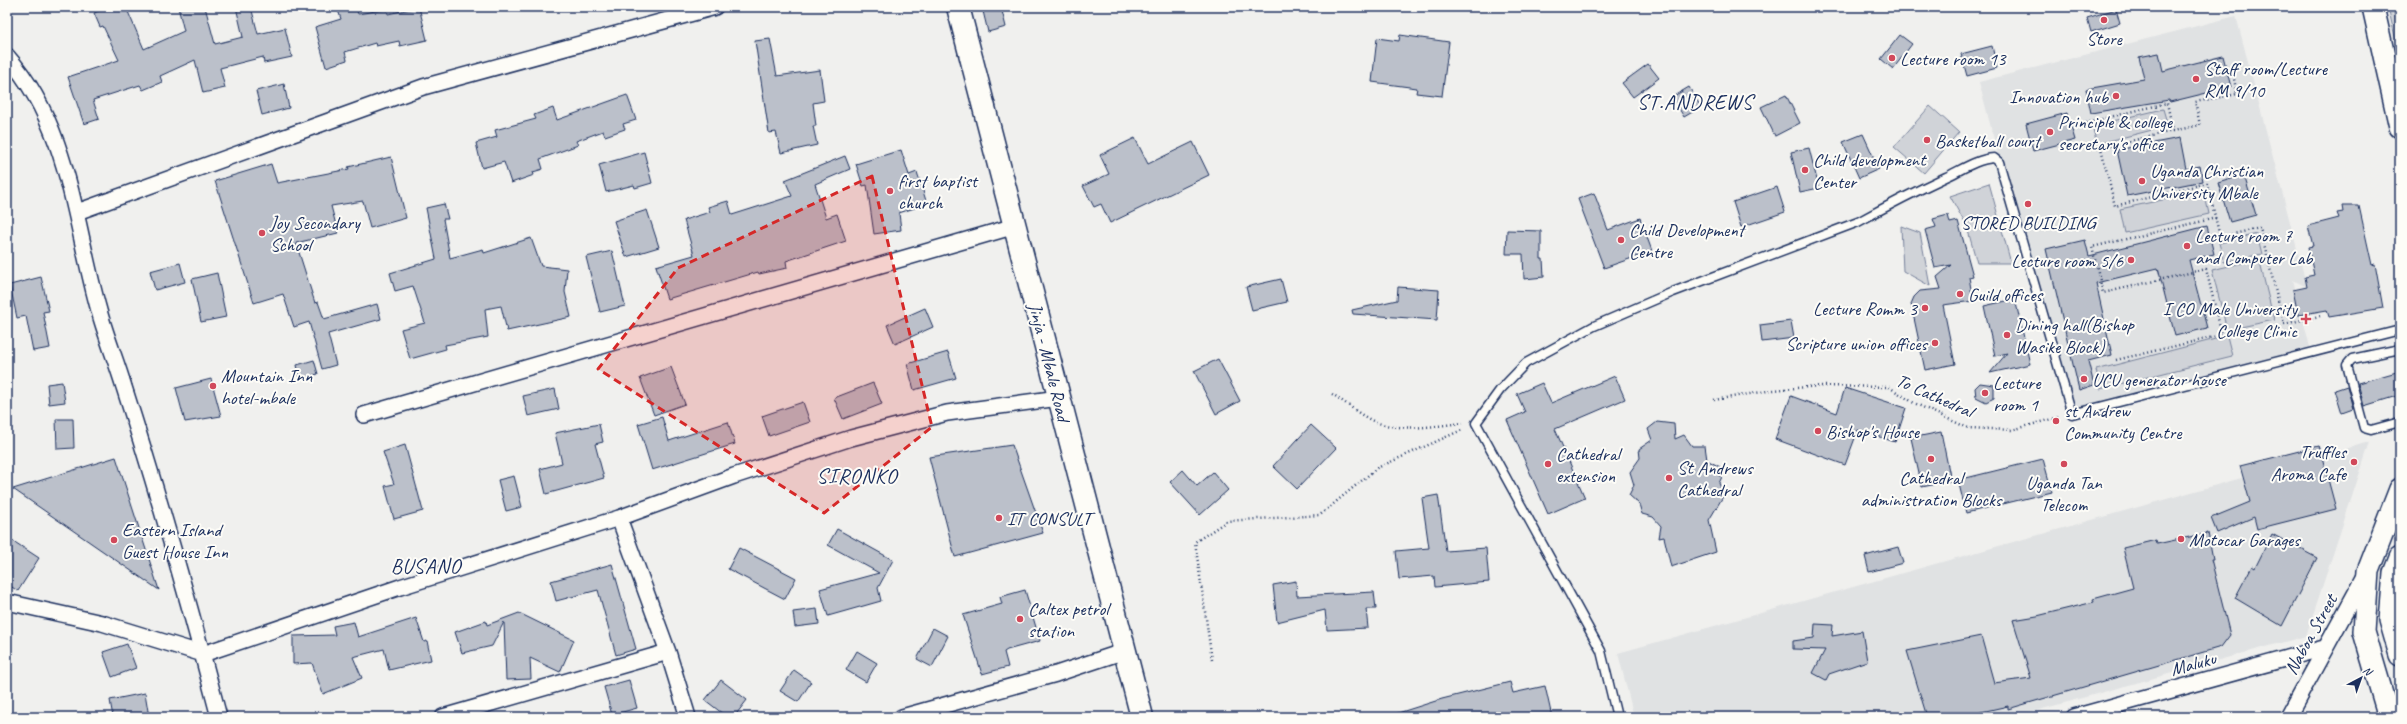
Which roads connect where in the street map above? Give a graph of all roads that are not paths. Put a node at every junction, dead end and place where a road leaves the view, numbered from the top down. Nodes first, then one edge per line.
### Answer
1 (715, 7) edge
2 (958, 7) edge
3 (2373, 7) edge
4 (7, 56) edge
5 (2400, 127) edge
6 (77, 212) junction
7 (1015, 226) junction
8 (2400, 330) edge
9 (2400, 349) edge
10 (1059, 398) junction
11 (364, 415) dead end
12 (2400, 422) edge
13 (2400, 489) edge
14 (619, 518) junction
15 (2400, 558) edge
16 (2368, 571) junction
17 (7, 602) edge
18 (2324, 648) junction
19 (668, 652) junction
20 (1125, 652) junction
21 (203, 654) junction
22 (2400, 655) edge
23 (219, 717) edge
24 (442, 717) edge
25 (688, 717) edge
26 (902, 717) edge
27 (1142, 717) edge
28 (1617, 717) edge
29 (2074, 717) edge
30 (2288, 717) edge
31 (2389, 717) edge

1 - 6 street
2 - 7 main road, Jinja - Mbale Road
3 - 5 main road
4 - 6 street
6 - 21 street
7 - 10 main road, Jinja - Mbale Road
7 - 11 street
8 - 28 lane
9 - 12 lane
10 - 14 street
10 - 20 main road, Jinja - Mbale Road
13 - 16 main road
14 - 19 street
14 - 21 street
15 - 22 main road
16 - 18 street, Naboa Street
16 - 31 main road
17 - 21 street
18 - 29 street, Maluku
18 - 30 street, Naboa Street
19 - 24 street
19 - 25 street
20 - 26 street
20 - 27 main road, Jinja - Mbale Road
21 - 23 street

